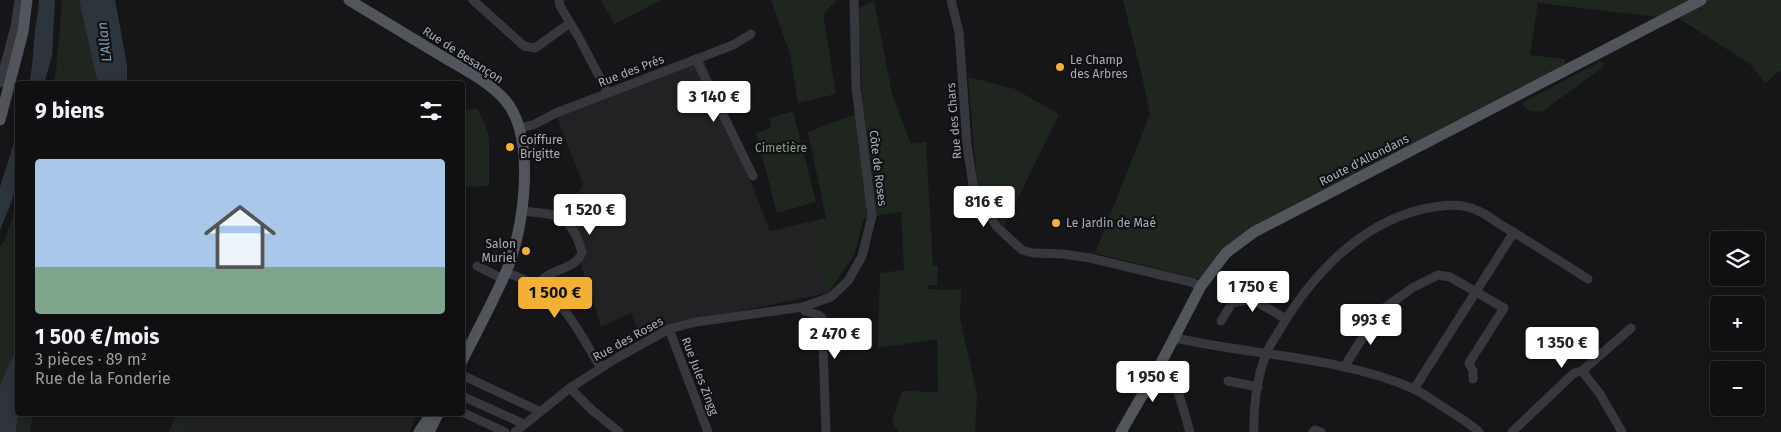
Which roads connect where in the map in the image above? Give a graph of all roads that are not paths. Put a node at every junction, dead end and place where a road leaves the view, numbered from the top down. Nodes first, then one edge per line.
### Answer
1 (19, 0) edge
2 (27, 0) edge
3 (349, 0) edge
4 (473, 0) edge
5 (559, 0) edge
6 (854, 0) edge
7 (950, 0) edge
8 (1701, 0) edge
9 (570, 23) junction
10 (751, 34) dead end
11 (696, 59) junction
12 (0, 82) edge
13 (608, 94) junction
14 (0, 120) edge
15 (519, 128) junction
16 (753, 176) dead end
17 (522, 211) junction
18 (1514, 232) junction
19 (477, 266) dead end
20 (505, 275) junction
21 (1588, 279) dead end
22 (537, 286) junction
23 (1201, 286) junction
24 (1476, 292) junction
25 (802, 307) junction
26 (1286, 319) junction
27 (1221, 321) dead end
28 (1631, 328) dead end
29 (669, 329) junction
30 (1175, 338) junction
31 (1266, 354) junction
32 (465, 355) edge
33 (1162, 361) junction
34 (1344, 367) junction
35 (601, 368) junction
36 (1582, 371) junction
37 (465, 376) edge
38 (1473, 379) dead end
39 (1228, 381) dead end
40 (1258, 387) junction
41 (570, 388) junction
42 (1414, 389) junction
43 (465, 397) edge
44 (539, 411) junction
45 (465, 413) edge
46 (430, 416) edge
47 (437, 416) edge
48 (524, 424) junction
49 (418, 432) edge
50 (429, 432) edge
51 (505, 432) edge
52 (515, 432) edge
53 (619, 432) edge
54 (708, 432) edge
55 (826, 432) edge
56 (1121, 432) edge
57 (1190, 432) edge
58 (1254, 432) edge
59 (1313, 432) edge
60 (1321, 432) edge
61 (1479, 432) edge
62 (1512, 432) edge
63 (1622, 432) edge

1 - 12 street
2 - 14 main road
3 - 15 main road, Rue de Besançon
4 - 9 street
5 - 9 street
6 - 25 street, Côte de Roses
7 - 23 street, Rue des Chars
8 - 23 main road, Route d'Allondans
9 - 13 street
10 - 11 street, Rue des Prés
11 - 13 street, Rue des Prés
11 - 16 street
13 - 15 street, Rue des Prés
15 - 17 main road, Rue de Besançon
17 - 20 main road, Rue de Besançon
17 - 22 street
18 - 21 street
18 - 24 street
18 - 26 street
19 - 20 street
20 - 22 street
20 - 32 main road, Rue de Besançon
22 - 35 street
23 - 30 main road, Route d'Allondans
24 - 34 street
24 - 38 street
24 - 42 street
25 - 29 street, Rue des Roses
25 - 55 street
26 - 27 street
26 - 31 street
28 - 36 street
29 - 35 street, Rue des Roses
29 - 54 street, Rue Jules Zingg
30 - 31 street
30 - 33 main road, Route d'Allondans
31 - 34 street
31 - 40 street
33 - 56 main road, Route d'Allondans
33 - 57 street
34 - 42 street
35 - 41 street, Rue des Roses
36 - 62 street
36 - 63 street
37 - 44 street
39 - 40 street
40 - 58 street
41 - 44 street, Rue des Roses
41 - 53 street
42 - 61 street
43 - 48 street
44 - 48 street, Rue des Roses
45 - 51 street
46 - 49 main road
47 - 50 main road
48 - 52 street, Rue des Roses
59 - 60 street

